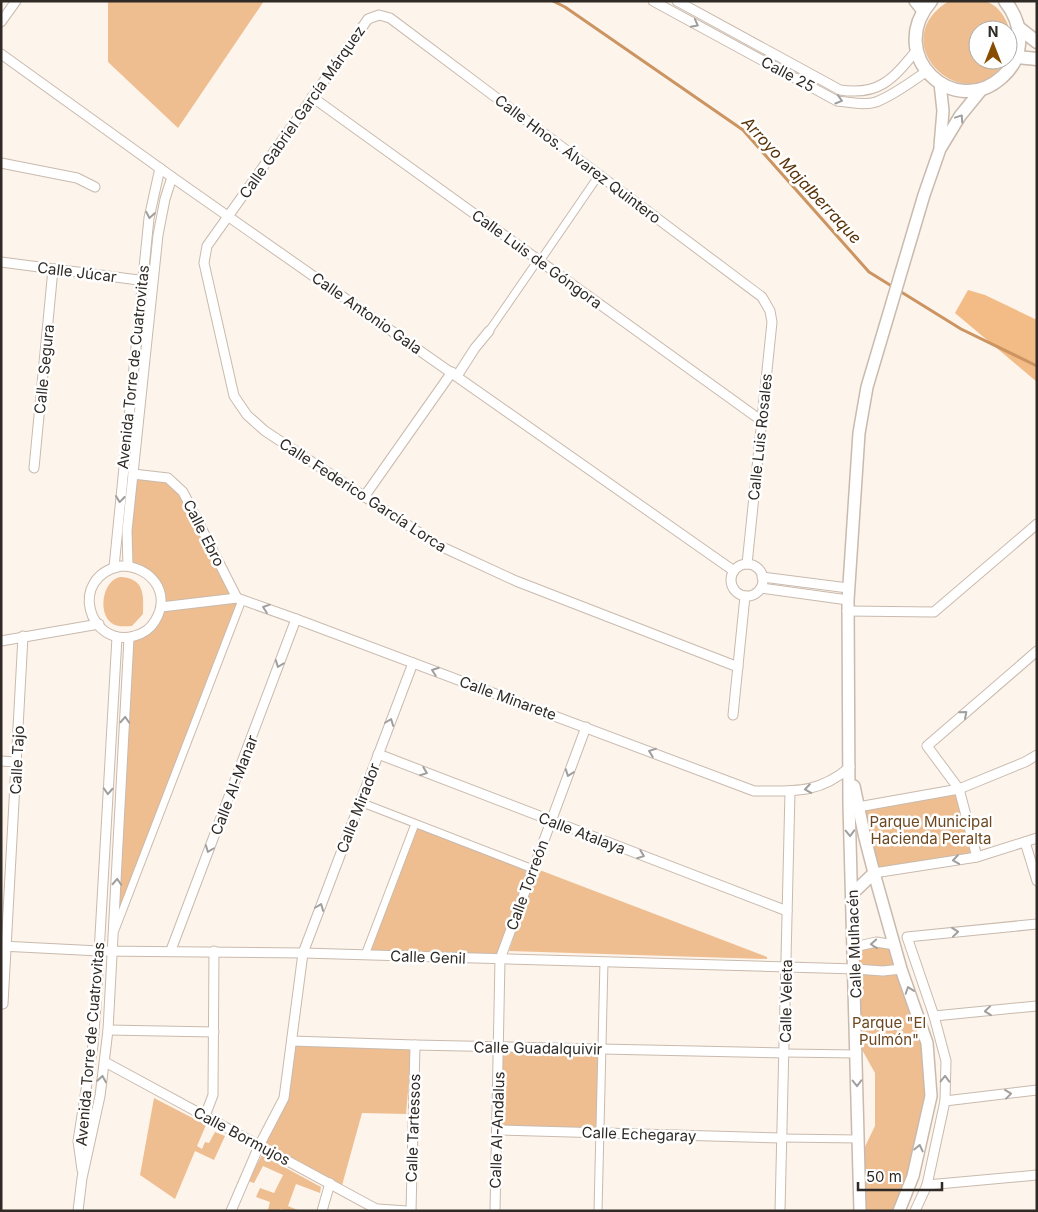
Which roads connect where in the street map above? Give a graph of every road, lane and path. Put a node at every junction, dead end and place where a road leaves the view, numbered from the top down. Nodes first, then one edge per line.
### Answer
1 (16, 1) edge
2 (652, 1) edge
3 (677, 1) edge
4 (1005, 1) edge
5 (923, 4) edge
6 (379, 15) joint
7 (1, 22) edge
8 (1019, 28) junction
9 (1037, 42) edge
10 (916, 51) junction
11 (1018, 52) edge
12 (1, 54) edge
13 (1018, 57) edge
14 (1037, 59) edge
15 (1010, 70) edge
16 (926, 71) junction
17 (940, 83) junction
18 (982, 89) junction
19 (312, 97) junction
20 (940, 149) junction
21 (1, 163) edge
22 (160, 168) junction
23 (599, 175) junction
24 (172, 176) junction
25 (95, 186) dead end
26 (229, 216) junction
27 (539, 260) junction
28 (1, 262) edge
29 (54, 269) junction
30 (141, 280) junction
31 (153, 282) junction
32 (770, 311) joint
33 (490, 331) joint
34 (454, 374) junction
35 (762, 421) junction
36 (34, 468) dead end
37 (133, 474) junction
38 (364, 497) junction
39 (1037, 524) edge
40 (747, 564) junction
41 (128, 566) junction
42 (114, 567) junction
43 (734, 570) junction
44 (762, 577) junction
45 (761, 588) junction
46 (848, 588) junction
47 (745, 596) junction
48 (239, 599) junction
49 (848, 606) junction
50 (161, 607) junction
51 (296, 619) junction
52 (99, 624) junction
53 (24, 636) junction
54 (117, 637) junction
55 (129, 638) junction
56 (1, 641) edge
57 (1037, 651) edge
58 (413, 663) junction
59 (738, 667) junction
60 (733, 715) dead end
61 (586, 727) junction
62 (378, 754) junction
63 (1037, 755) edge
64 (1, 761) edge
65 (17, 762) junction
66 (850, 767) junction
67 (959, 789) junction
68 (790, 791) junction
69 (360, 802) junction
70 (858, 807) junction
71 (551, 820) junction
72 (415, 824) junction
73 (1037, 838) edge
74 (1025, 842) junction
75 (1, 856) edge
76 (12, 857) junction
77 (977, 857) junction
78 (533, 869) junction
79 (874, 873) junction
80 (1037, 882) edge
81 (852, 894) junction
82 (787, 911) junction
83 (1037, 924) edge
84 (114, 933) junction
85 (895, 945) junction
86 (4, 946) edge
87 (854, 947) junction
88 (114, 950) junction
89 (171, 950) junction
90 (99, 951) junction
91 (214, 951) junction
92 (303, 953) junction
93 (365, 955) junction
94 (913, 958) junction
95 (500, 959) junction
96 (604, 962) junction
97 (900, 965) junction
98 (787, 967) junction
99 (855, 969) junction
100 (3, 1004) dead end
101 (1037, 1006) edge
102 (934, 1016) junction
103 (108, 1030) junction
104 (214, 1032) junction
105 (292, 1041) junction
106 (415, 1046) junction
107 (500, 1047) junction
108 (602, 1049) junction
109 (785, 1053) junction
110 (857, 1054) junction
111 (105, 1062) junction
112 (1037, 1090) edge
113 (945, 1101) junction
114 (205, 1116) junction
115 (497, 1130) junction
116 (599, 1132) junction
117 (782, 1138) junction
118 (859, 1139) junction
119 (259, 1146) junction
120 (1037, 1175) edge
121 (82, 1178) junction
122 (330, 1183) junction
123 (927, 1185) junction
124 (379, 1210) edge
125 (78, 1211) edge
126 (231, 1211) edge
127 (322, 1211) edge
128 (409, 1211) edge
129 (495, 1211) edge
130 (598, 1211) edge
131 (780, 1211) edge
132 (860, 1211) edge
133 (899, 1211) edge
134 (915, 1211) edge

1 - 7 street
2 -> 16 street, Calle 25
3 - 10 street, Calle 25
4 - 8 main road
5 - 10 main road
6 - 19 street, Calle Gabriel García Márquez
6 - 23 street, Calle Hnos. Álvarez Quintero
8 - 9 main road
8 - 11 main road
10 - 16 main road
12 - 22 street, Calle Antonio Gala
13 - 14 main road
15 - 18 main road
16 - 17 main road
17 - 18 main road
17 - 20 street
20 -> 18 street
19 - 26 street, Calle Gabriel García Márquez
19 - 27 street, Calle Luis de Góngora
20 - 46 street
21 - 25 street
22 - 24 street, Calle Antonio Gala
22 -> 30 street, Avenida Torre de Cuatrovitas
23 - 27 street
23 - 32 street, Calle Hnos. Álvarez Quintero
24 - 26 street, Calle Antonio Gala
24 - 31 street, Avenida Torre de Cuatrovitas
26 - 34 street, Calle Antonio Gala
26 - 38 street, Calle Federico García Lorca
27 - 33 street
27 - 35 street, Calle Luis de Góngora
28 - 29 street, Calle Júcar
29 - 30 street, Calle Júcar
29 - 36 street, Calle Segura
30 - 31 street, Calle Júcar
30 -> 42 street, Avenida Torre de Cuatrovitas
31 - 37 street, Avenida Torre de Cuatrovitas
32 - 35 street, Calle Luis Rosales
33 - 34 street
34 - 38 street
34 - 43 street, Calle Antonio Gala
35 - 40 street, Calle Luis Rosales
37 - 41 street, Avenida Torre de Cuatrovitas
37 - 48 street, Calle Ebro
38 - 59 street, Calle Federico García Lorca
39 - 49 street
40 - 43 street
40 - 44 street
41 - 42 street
41 - 50 street
42 - 52 street
43 - 47 street
44 - 45 street
44 - 46 street
45 - 47 street
45 - 49 street
46 - 49 street
47 - 59 street
48 - 50 street, Calle Minarete
51 -> 48 street, Calle Minarete
48 - 84 street
49 - 66 street
50 - 55 street
51 - 58 street, Calle Minarete
51 -> 89 street, Calle Al-Manar
52 - 53 street
52 - 54 street
53 - 56 street
53 - 65 street, Calle Tajo
54 - 55 street
54 -> 90 street, Avenida Torre de Cuatrovitas
84 -> 55 street, Avenida Torre de Cuatrovitas
67 -> 57 street
61 -> 58 street, Calle Minarete
62 -> 58 street, Calle Mirador
59 - 60 street
68 -> 61 street, Calle Minarete
61 -> 71 street, Calle Torreón
62 - 69 street, Calle Mirador
62 -> 71 street, Calle Atalaya
63 - 67 street
64 - 65 street
65 - 76 street, Calle Tajo
66 -> 68 street, Calle Minarete
66 - 70 street
66 -> 81 street, Calle Mulhacén
67 - 70 street
67 - 77 street
68 - 82 street, Calle Veleta
69 - 72 street
92 -> 69 street, Calle Mirador
70 - 79 street
71 - 78 street, Calle Torreón
71 -> 82 street, Calle Atalaya
72 - 78 street
72 - 93 street
73 - 74 street
74 - 77 street
74 - 80 street
75 - 76 street
76 - 86 street, Calle Tajo
77 -> 79 street
78 - 95 street, Calle Torreón
79 - 81 street
79 - 85 street
81 - 87 street, Calle Mulhacén
82 - 98 street, Calle Veleta
94 -> 83 street
84 - 88 street, Avenida Torre de Cuatrovitas
85 -> 87 street
85 - 97 street
86 - 90 street, Calle Genil
86 - 100 street, Calle Tajo
87 - 99 street, Calle Mulhacén
88 - 89 street, Calle Genil
88 - 90 street, Calle Genil
88 - 103 street, Avenida Torre de Cuatrovitas
89 - 91 street, Calle Genil
90 - 121 street, Avenida Torre de Cuatrovitas
91 - 92 street, Calle Genil
91 - 104 street
92 - 93 street, Calle Genil
92 - 105 street, Calle Mirador
93 - 95 street, Calle Genil
94 - 97 street, Calle Genil
94 - 102 street
95 - 96 street, Calle Genil
95 - 107 street, Calle Al-Andalus
96 - 98 street, Calle Genil
96 - 108 street
97 - 99 street, Calle Genil
133 -> 97 street
98 - 99 street, Calle Genil
98 - 109 street, Calle Veleta
99 - 110 street, Calle Mulhacén
101 -> 102 street
113 -> 102 street
103 - 104 street
103 - 111 street, Avenida Torre de Cuatrovitas
104 - 114 street
105 - 106 street, Calle Guadalquivir
105 - 119 street, Calle Mirador
106 - 107 street, Calle Guadalquivir
106 - 128 street, Calle Tartessos
107 - 108 street, Calle Guadalquivir
107 - 115 street, Calle Al-Andalus
108 - 109 street, Calle Guadalquivir
108 - 116 street
109 - 110 street
109 - 117 street, Calle Veleta
110 -> 118 street, Calle Mulhacén
111 - 114 street, Calle Bormujos
121 -> 111 street, Avenida Torre de Cuatrovitas
113 -> 112 street
113 - 123 street
114 - 119 street, Calle Bormujos
115 - 116 street, Calle Echegaray
115 - 129 street, Calle Al-Andalus
116 - 117 street, Calle Echegaray
116 - 130 street
117 - 118 street
117 - 131 street, Calle Veleta
118 - 132 street, Calle Mulhacén
119 - 122 street, Calle Bormujos
119 - 126 street, Calle Mirador
120 - 123 street
121 - 125 street
122 - 124 street, Calle Bormujos
122 - 127 street
123 - 134 street
124 - 128 street

